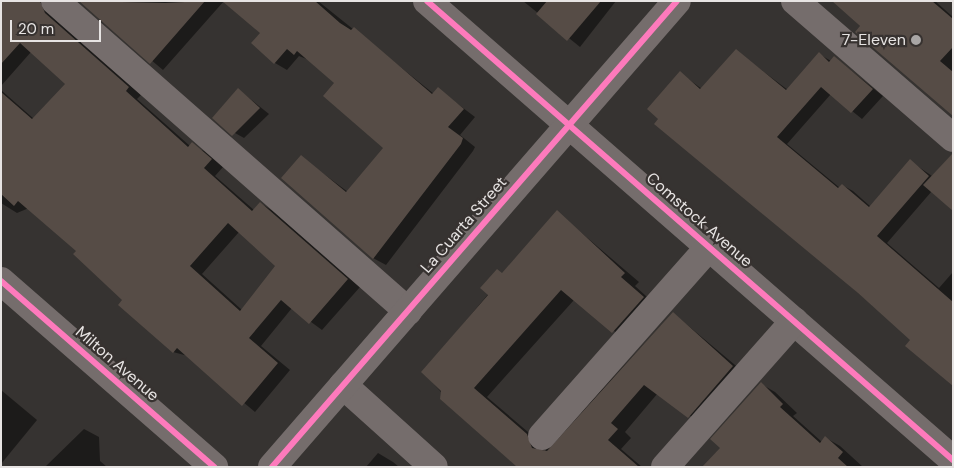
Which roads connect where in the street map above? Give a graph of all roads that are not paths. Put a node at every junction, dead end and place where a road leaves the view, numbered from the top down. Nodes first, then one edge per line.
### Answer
1 (55, 1) edge
2 (427, 1) edge
3 (677, 1) edge
4 (795, 1) edge
5 (570, 125) junction
6 (953, 138) edge
7 (709, 247) junction
8 (1, 282) edge
9 (408, 311) junction
10 (794, 321) junction
11 (343, 385) junction
12 (542, 436) dead end
13 (953, 460) edge
14 (214, 467) edge
15 (272, 467) edge
16 (434, 467) edge
17 (666, 467) edge

1 - 9 street
2 - 5 street, Comstock Avenue
3 - 5 street, La Cuarta Street
4 - 6 street
5 - 7 street, Comstock Avenue
5 - 9 street, La Cuarta Street
7 - 10 street, Comstock Avenue
7 - 12 street
8 - 14 street, Milton Avenue
9 - 11 street, La Cuarta Street
10 - 13 street, Comstock Avenue
10 - 17 street
11 - 15 street, La Cuarta Street
11 - 16 street

